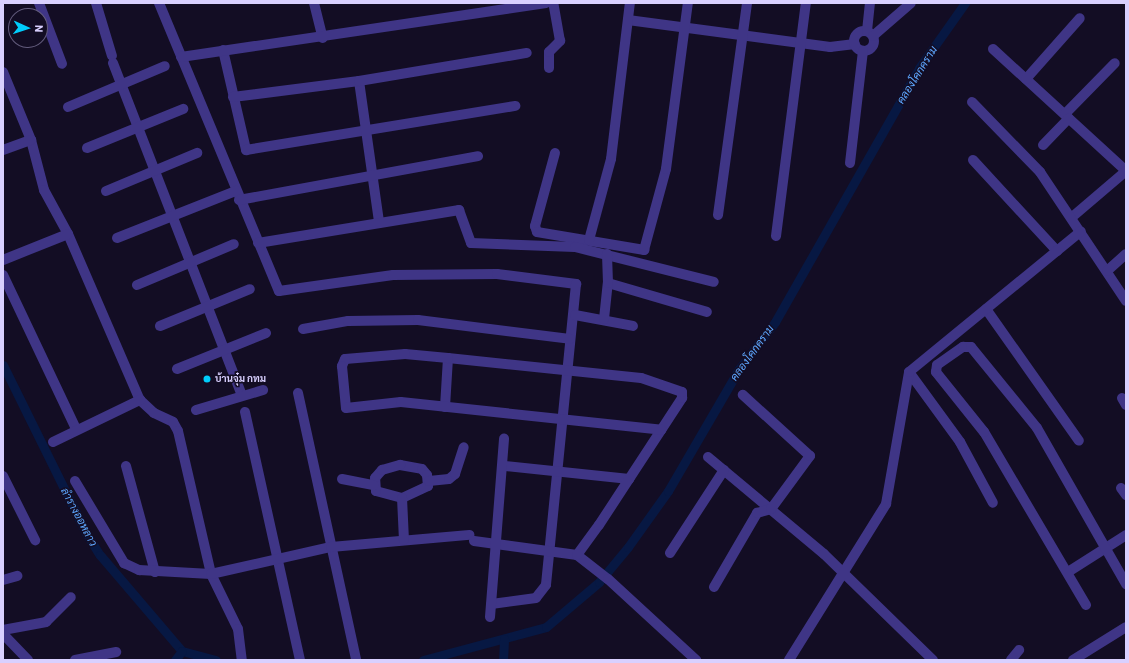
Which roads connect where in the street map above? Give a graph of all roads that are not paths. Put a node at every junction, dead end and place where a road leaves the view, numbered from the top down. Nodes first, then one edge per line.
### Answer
1 (39, 3) edge
2 (96, 3) edge
3 (159, 3) edge
4 (314, 3) edge
5 (546, 3) edge
6 (553, 3) edge
7 (630, 3) edge
8 (688, 3) edge
9 (747, 3) edge
10 (806, 3) edge
11 (870, 3) edge
12 (911, 3) edge
13 (1080, 18) dead end
14 (628, 20) junction
15 (685, 26) junction
16 (870, 33) junction
17 (743, 34) junction
18 (323, 38) junction
19 (801, 43) junction
20 (854, 44) junction
21 (993, 49) dead end
22 (223, 50) junction
23 (863, 51) junction
24 (526, 53) dead end
25 (181, 57) junction
26 (1115, 63) dead end
27 (62, 64) dead end
28 (165, 66) dead end
29 (549, 68) dead end
30 (3, 72) edge
31 (1026, 79) junction
32 (359, 81) junction
33 (121, 86) junction
34 (233, 97) junction
35 (972, 102) dead end
36 (515, 106) dead end
37 (68, 107) dead end
38 (183, 109) dead end
39 (1067, 116) junction
40 (137, 128) junction
41 (366, 130) junction
42 (31, 140) junction
43 (1043, 145) dead end
44 (87, 148) dead end
45 (3, 150) edge
46 (554, 153) dead end
47 (197, 154) dead end
48 (478, 156) dead end
49 (973, 160) dead end
50 (850, 163) dead end
51 (1126, 171) edge
52 (155, 172) junction
53 (372, 173) junction
54 (106, 191) dead end
55 (238, 196) junction
56 (718, 215) dead end
57 (171, 218) junction
58 (1071, 218) junction
59 (379, 222) junction
60 (1081, 231) junction
61 (68, 234) junction
62 (776, 236) dead end
63 (117, 238) dead end
64 (589, 240) junction
65 (258, 243) junction
66 (234, 244) dead end
67 (1057, 251) junction
68 (607, 254) junction
69 (1126, 254) edge
70 (3, 260) edge
71 (189, 263) junction
72 (1107, 271) junction
73 (3, 275) edge
74 (714, 282) dead end
75 (608, 283) junction
76 (137, 285) dead end
77 (250, 288) dead end
78 (1126, 301) edge
79 (207, 306) junction
80 (986, 309) junction
81 (707, 312) dead end
82 (574, 315) junction
83 (604, 319) junction
84 (160, 326) dead end
85 (633, 326) dead end
86 (303, 330) dead end
87 (266, 333) dead end
88 (570, 339) junction
89 (224, 349) junction
90 (448, 358) junction
91 (177, 369) dead end
92 (569, 370) junction
93 (909, 372) junction
94 (263, 390) dead end
95 (298, 393) dead end
96 (744, 395) dead end
97 (242, 396) junction
98 (140, 400) junction
99 (445, 406) junction
100 (196, 410) dead end
101 (245, 412) dead end
102 (564, 420) junction
103 (76, 429) junction
104 (661, 430) junction
105 (504, 439) dead end
106 (1079, 441) dead end
107 (54, 442) dead end
108 (464, 447) dead end
109 (708, 457) dead end
110 (126, 466) dead end
111 (505, 466) junction
112 (556, 470) junction
113 (724, 470) junction
114 (3, 476) edge
115 (342, 479) dead end
116 (629, 479) junction
117 (75, 481) dead end
118 (428, 481) junction
119 (373, 485) junction
120 (402, 498) junction
121 (993, 503) dead end
122 (771, 509) junction
123 (1126, 535) edge
124 (35, 540) dead end
125 (404, 540) junction
126 (497, 544) junction
127 (330, 547) junction
128 (1106, 549) junction
129 (550, 550) junction
130 (670, 553) dead end
131 (577, 555) junction
132 (276, 560) junction
133 (156, 572) junction
134 (1068, 572) junction
135 (210, 574) junction
136 (842, 574) junction
137 (17, 576) dead end
138 (3, 580) edge
139 (1126, 584) edge
140 (714, 587) dead end
141 (71, 597) dead end
142 (491, 604) junction
143 (1086, 605) dead end
144 (490, 617) dead end
145 (1126, 627) edge
146 (3, 630) edge
147 (3, 634) edge
148 (923, 649) junction
149 (1019, 650) dead end
150 (116, 652) dead end
151 (28, 660) edge
152 (75, 660) edge
153 (242, 660) edge
154 (300, 660) edge
155 (356, 660) edge
156 (696, 660) edge
157 (789, 660) edge
158 (919, 660) edge
159 (933, 660) edge
160 (1012, 660) edge
161 (1073, 660) edge

1 - 27 street
2 - 33 street
3 - 25 street
4 - 18 street
5 - 18 street
6 - 29 street
7 - 14 street
8 - 15 street
9 - 17 street
10 - 19 street
11 - 16 street
12 - 16 street
13 - 31 street
14 - 15 street
14 - 64 street
15 - 17 street
15 - 64 street
16 - 20 street
16 - 23 street
17 - 19 street
17 - 56 street
18 - 22 street
19 - 20 street
19 - 62 street
20 - 23 street
21 - 31 street
22 - 25 street
22 - 34 street
23 - 50 street
24 - 32 street
25 - 55 street
26 - 39 street
28 - 33 street
30 - 42 street
31 - 39 street
32 - 34 street
32 - 41 street
33 - 37 street
33 - 40 street
34 - 41 street
35 - 58 street
36 - 41 street
38 - 40 street
39 - 43 street
39 - 51 street
40 - 44 street
40 - 52 street
41 - 53 street
42 - 45 street
42 - 61 street
46 - 64 street
47 - 52 street
48 - 53 street
49 - 67 street
51 - 58 street
52 - 54 street
52 - 57 street
53 - 55 street
53 - 59 street
55 - 57 street
55 - 65 street
57 - 63 street
57 - 71 street
58 - 60 street
59 - 65 street
59 - 68 street
60 - 67 street
60 - 72 street
61 - 70 street
61 - 98 street
65 - 82 street
66 - 71 street
67 - 80 street
68 - 74 street
68 - 75 street
69 - 72 street
71 - 76 street
71 - 79 street
72 - 78 street
73 - 103 street
75 - 81 street
75 - 83 street
77 - 79 street
79 - 84 street
79 - 89 street
80 - 93 street
80 - 106 street
82 - 83 street
82 - 88 street
83 - 85 street
86 - 88 street
87 - 89 street
88 - 92 street
89 - 91 street
89 - 97 street
90 - 92 street
90 - 99 street
90 - 99 street
92 - 102 street
92 - 104 street
93 - 121 street
93 - 136 street
94 - 97 street
95 - 127 street
96 - 122 street
97 - 100 street
98 - 103 street
98 - 135 street
99 - 102 street
101 - 132 street
102 - 104 street
102 - 112 street
103 - 107 street
104 - 116 street
105 - 111 street
108 - 118 street
109 - 113 street
110 - 133 street
111 - 112 street
111 - 126 street
112 - 116 street
112 - 129 street
113 - 122 street
113 - 130 street
114 - 124 street
115 - 119 street
116 - 131 street
117 - 133 street
118 - 119 street
118 - 120 street
119 - 120 street
120 - 125 street
122 - 136 street
122 - 140 street
123 - 128 street
125 - 126 street
125 - 127 street
126 - 129 street
126 - 142 street
127 - 132 street
127 - 155 street
128 - 134 street
128 - 134 street
128 - 139 street
129 - 131 street
129 - 142 street
131 - 156 street
132 - 135 street
132 - 154 street
133 - 135 street
134 - 143 street
135 - 153 street
136 - 148 street
136 - 157 street
137 - 138 street
141 - 146 street
142 - 144 street
145 - 161 street
147 - 151 street
148 - 158 street
148 - 159 street
149 - 160 street
150 - 152 street

